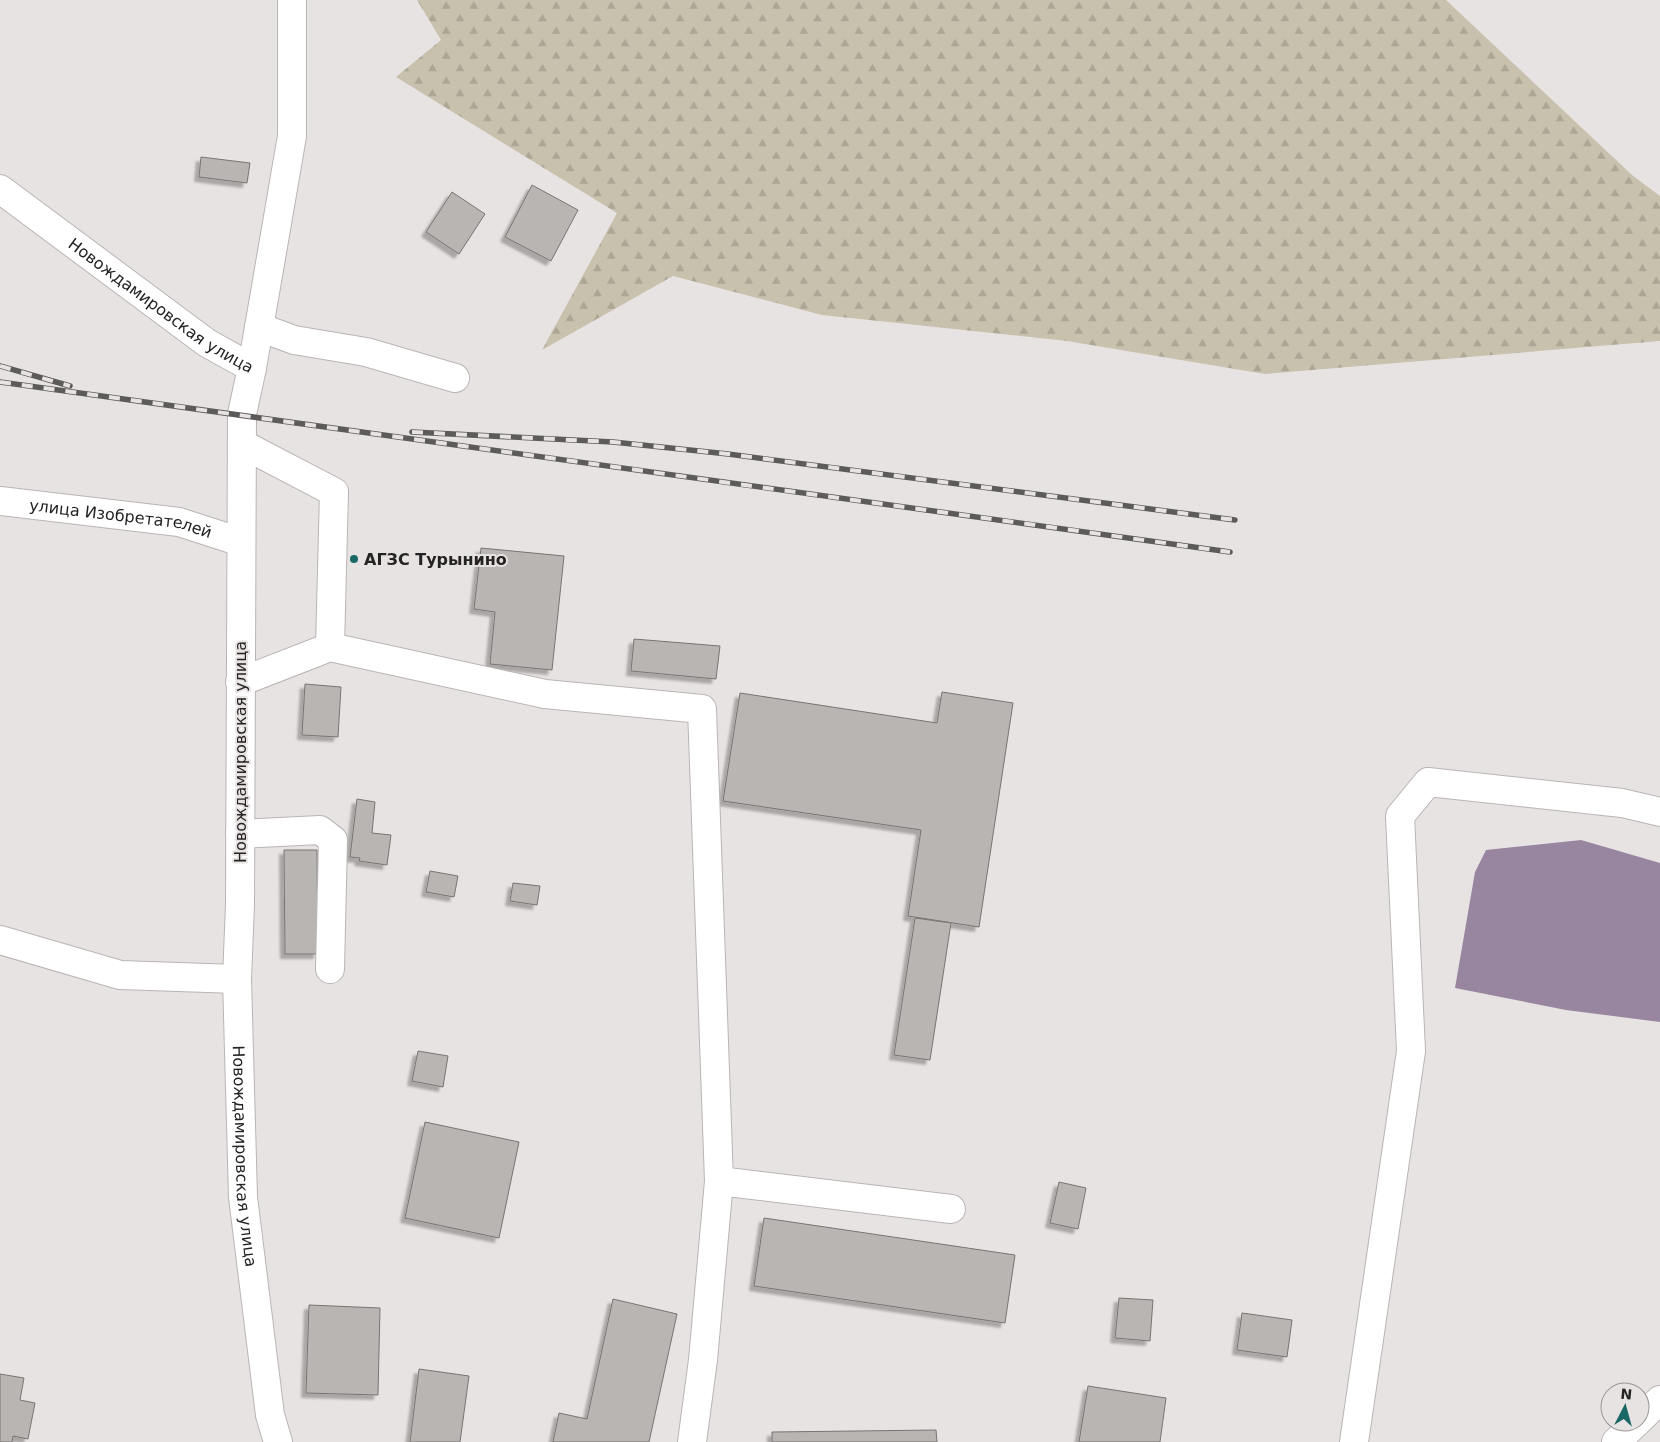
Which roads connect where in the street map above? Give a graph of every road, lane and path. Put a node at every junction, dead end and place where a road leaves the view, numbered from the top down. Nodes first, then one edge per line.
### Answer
1 (292, 0) edge
2 (0, 189) edge
3 (259, 327) junction
4 (252, 368) junction
5 (455, 378) dead end
6 (242, 444) junction
7 (0, 501) edge
8 (241, 542) junction
9 (330, 647) junction
10 (240, 682) junction
11 (1660, 812) edge
12 (240, 834) junction
13 (0, 940) edge
14 (330, 968) dead end
15 (237, 979) junction
16 (719, 1181) junction
17 (951, 1209) dead end
18 (1628, 1432) edge
19 (278, 1442) edge
20 (692, 1442) edge
21 (1354, 1442) edge
22 (1616, 1442) edge

1 - 3 street
2 - 4 street, Новождамировская улица
3 - 4 street
3 - 5 street
4 - 6 street, Новождамировская улица
6 - 8 street, Новождамировская улица
6 - 9 street
7 - 8 street, улица Изобретателей
8 - 10 street, Новождамировская улица
9 - 10 street
9 - 16 street
10 - 12 street, Новождамировская улица
11 - 21 street
12 - 14 street
12 - 15 street, Новождамировская улица
13 - 15 street
15 - 19 street, Новождамировская улица
16 - 17 street
16 - 20 street
18 - 22 street

